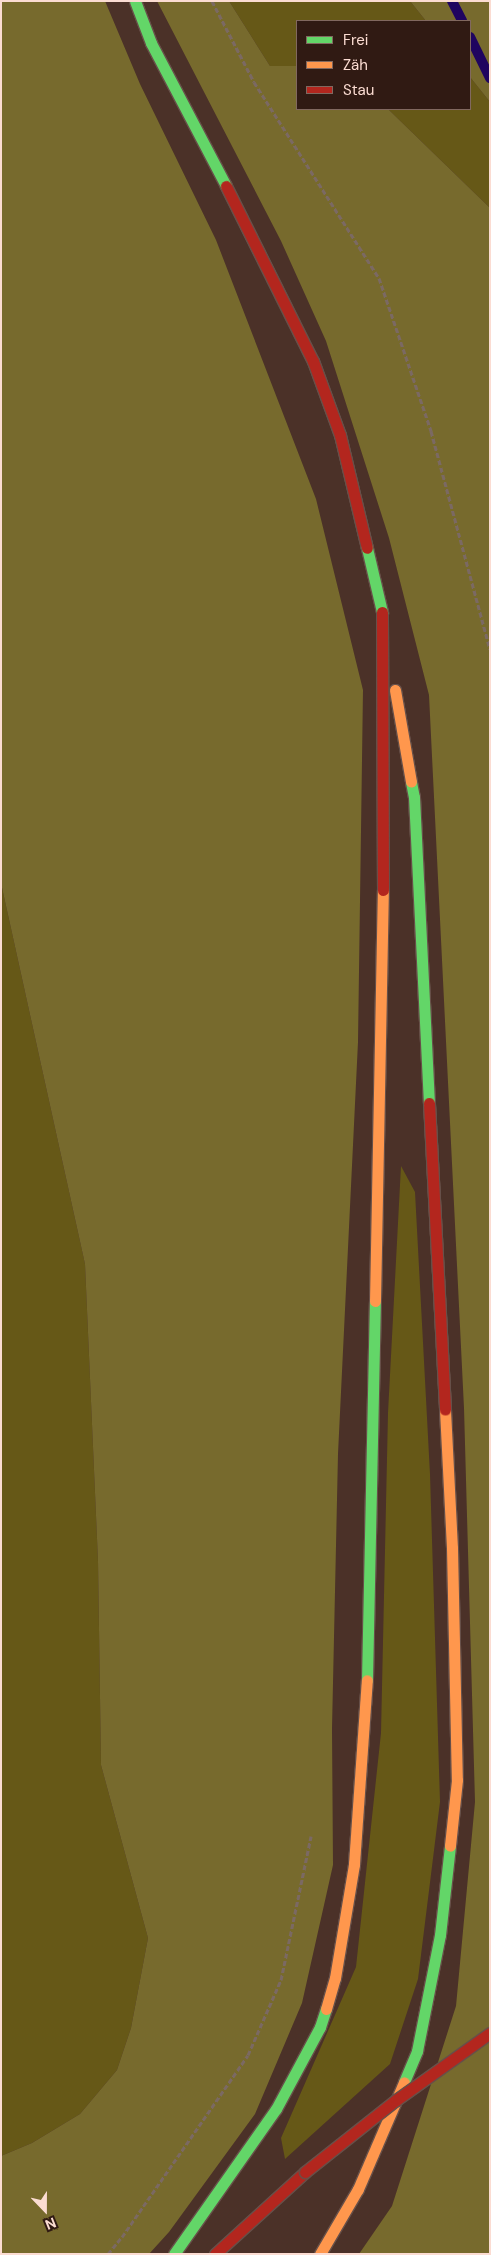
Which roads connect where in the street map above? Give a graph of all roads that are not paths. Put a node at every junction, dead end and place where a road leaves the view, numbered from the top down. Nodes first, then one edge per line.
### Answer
1 (135, 1) edge
2 (382, 612) junction
3 (490, 2033) edge
4 (174, 2254) edge
5 (215, 2254) edge
6 (320, 2254) edge

1 - 2 main road
2 - 4 main road
2 - 6 main road
3 - 5 main road, bridge

